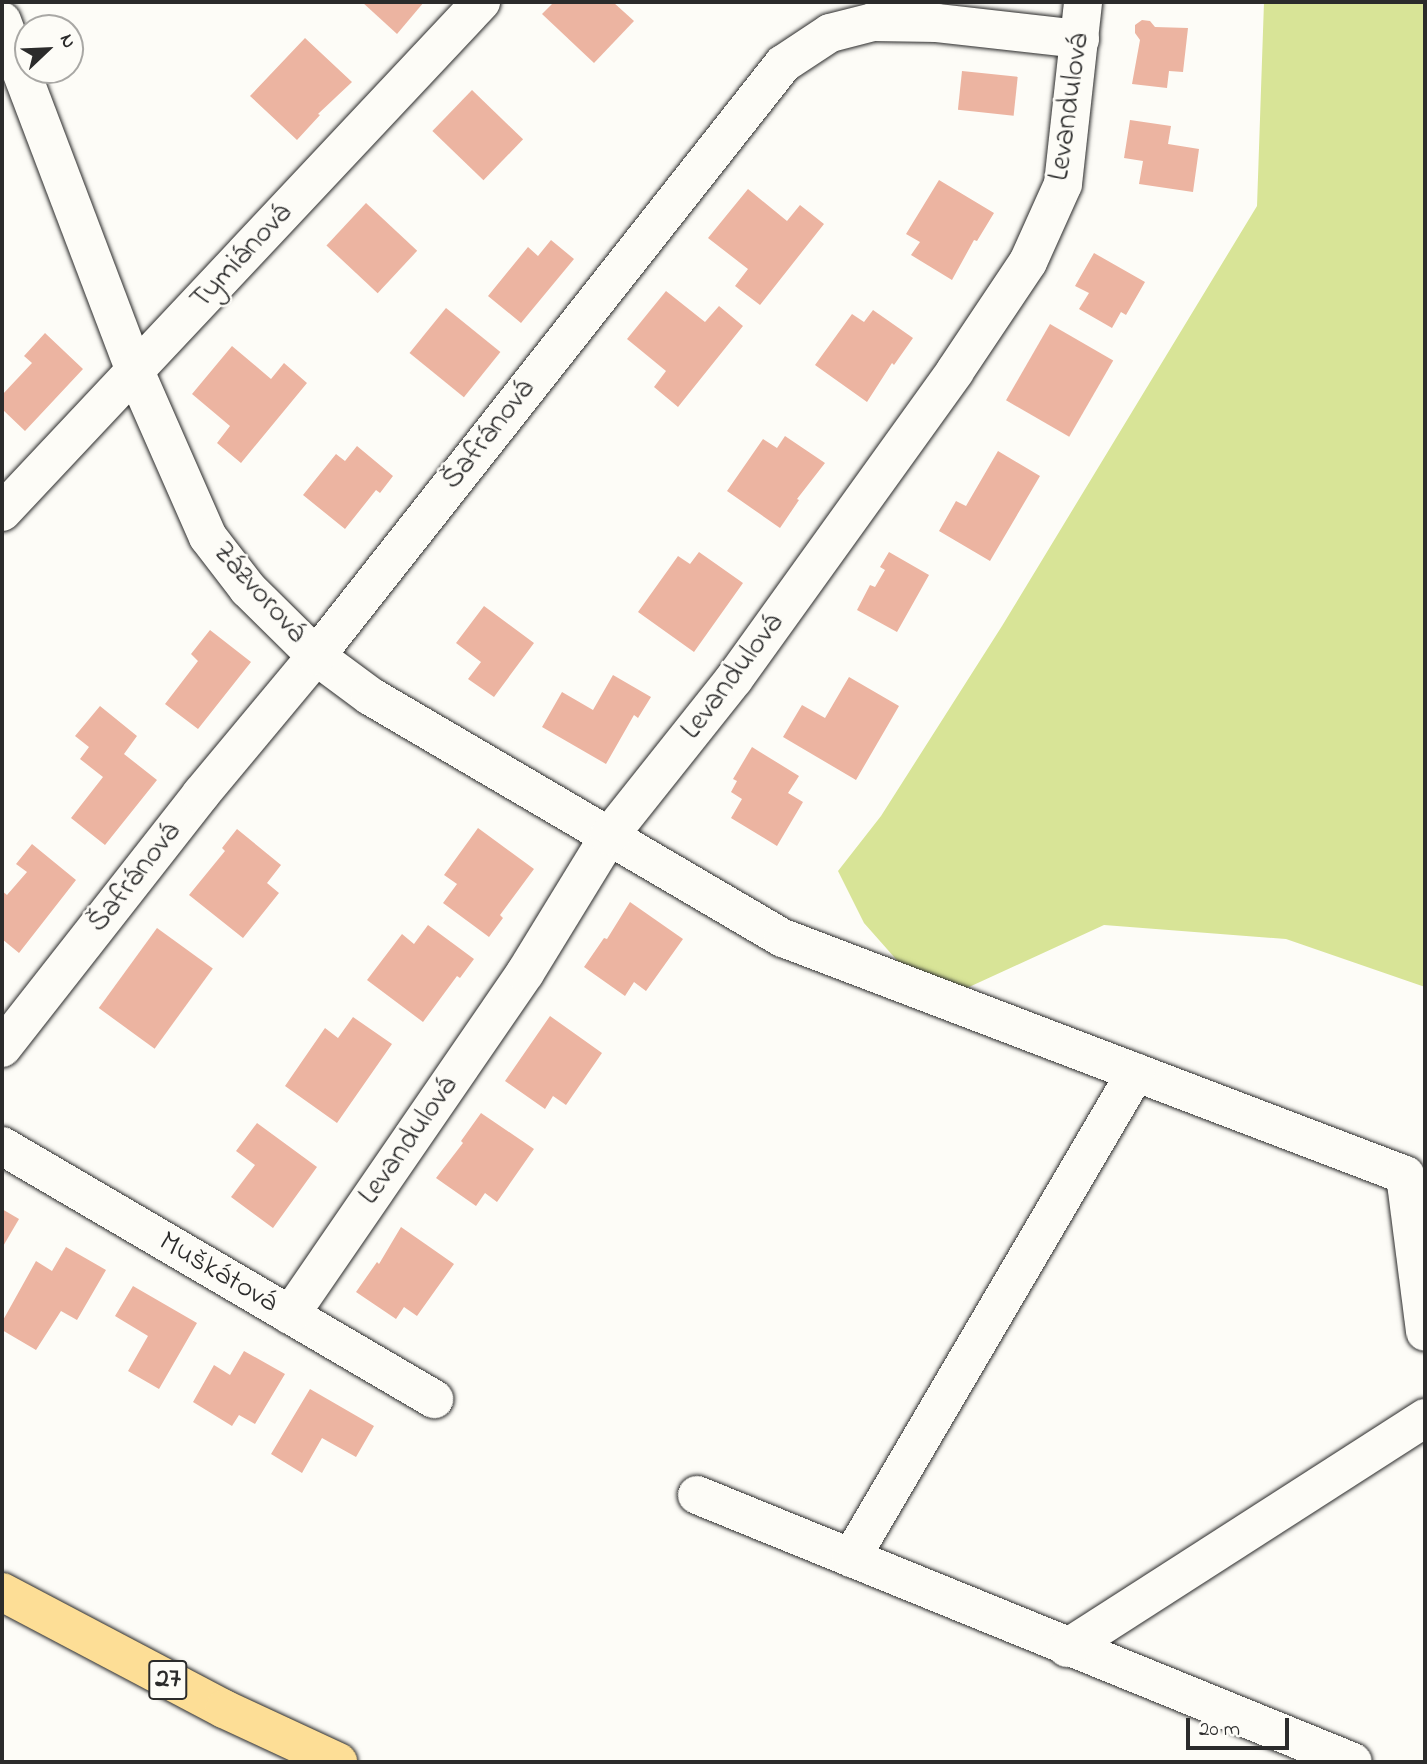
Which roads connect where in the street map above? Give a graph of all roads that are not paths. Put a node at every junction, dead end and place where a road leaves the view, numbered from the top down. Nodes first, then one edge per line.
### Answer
1 (481, 2) edge
2 (1083, 2) edge
3 (2, 21) edge
4 (1080, 39) junction
5 (135, 371) junction
6 (2, 512) edge
7 (316, 656) junction
8 (609, 836) junction
9 (2, 1048) edge
10 (1136, 1072) junction
11 (2, 1146) edge
12 (290, 1315) junction
13 (1425, 1332) edge
14 (434, 1399) dead end
15 (1425, 1418) edge
16 (697, 1495) dead end
17 (851, 1558) junction
18 (2, 1592) edge
19 (1067, 1648) junction
20 (338, 1762) edge
21 (1353, 1762) edge

1 - 5 street, Tymiánová
2 - 4 street, Levandulová
3 - 5 street, Zázvorová
4 - 7 street, Šafránová
4 - 8 street, Levandulová
5 - 6 street, Tymiánová
5 - 7 street, Zázvorová
7 - 8 street, Zázvorová
7 - 9 street, Šafránová
8 - 10 street, Zázvorová
8 - 12 street, Levandulová
10 - 13 street, Zázvorová
10 - 17 street
11 - 12 street, Muškátová
12 - 14 street, Muškátová
15 - 19 street
16 - 17 street
17 - 19 street
18 - 20 main road, 27
19 - 21 street

